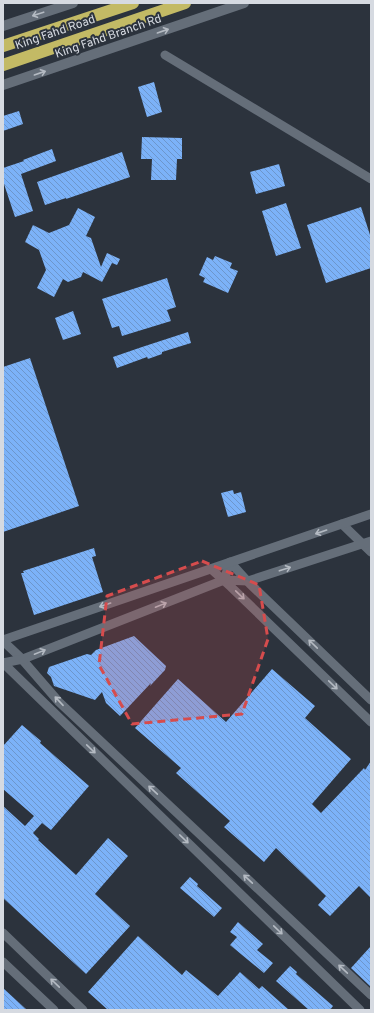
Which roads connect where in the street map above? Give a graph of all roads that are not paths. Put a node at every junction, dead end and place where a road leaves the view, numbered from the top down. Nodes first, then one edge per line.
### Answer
1 (73, 3) edge
2 (133, 3) edge
3 (185, 3) edge
4 (244, 3) edge
5 (3, 26) edge
6 (3, 46) edge
7 (165, 55) dead end
8 (3, 65) edge
9 (3, 85) edge
10 (371, 179) edge
11 (371, 514) edge
12 (342, 524) junction
13 (366, 542) edge
14 (371, 552) edge
15 (230, 562) junction
16 (211, 569) junction
17 (224, 580) junction
18 (248, 581) junction
19 (3, 640) edge
20 (23, 659) junction
21 (3, 663) edge
22 (371, 700) edge
23 (371, 722) edge
24 (3, 933) edge
25 (10, 940) junction
26 (3, 947) edge
27 (3, 962) edge
28 (371, 995) edge
29 (54, 1010) edge
30 (83, 1010) edge
31 (360, 1010) edge

1 -> 5 main road
2 - 6 highway, King Fahd Road
3 - 8 highway, King Fahd Road
9 -> 4 main road, King Fahd Branch Rd
7 - 10 street
11 - 12 street
12 - 13 street
12 -> 15 street
13 - 14 street
18 -> 13 street
15 - 16 street
15 - 17 street
15 - 18 street
16 - 17 street
16 -> 19 street
17 - 18 street
20 -> 17 street
17 -> 23 street
22 -> 18 street
19 - 20 street
20 - 21 street
28 -> 20 street
21 -> 31 street
24 - 25 street
25 - 26 street
30 -> 25 street
27 - 29 street

